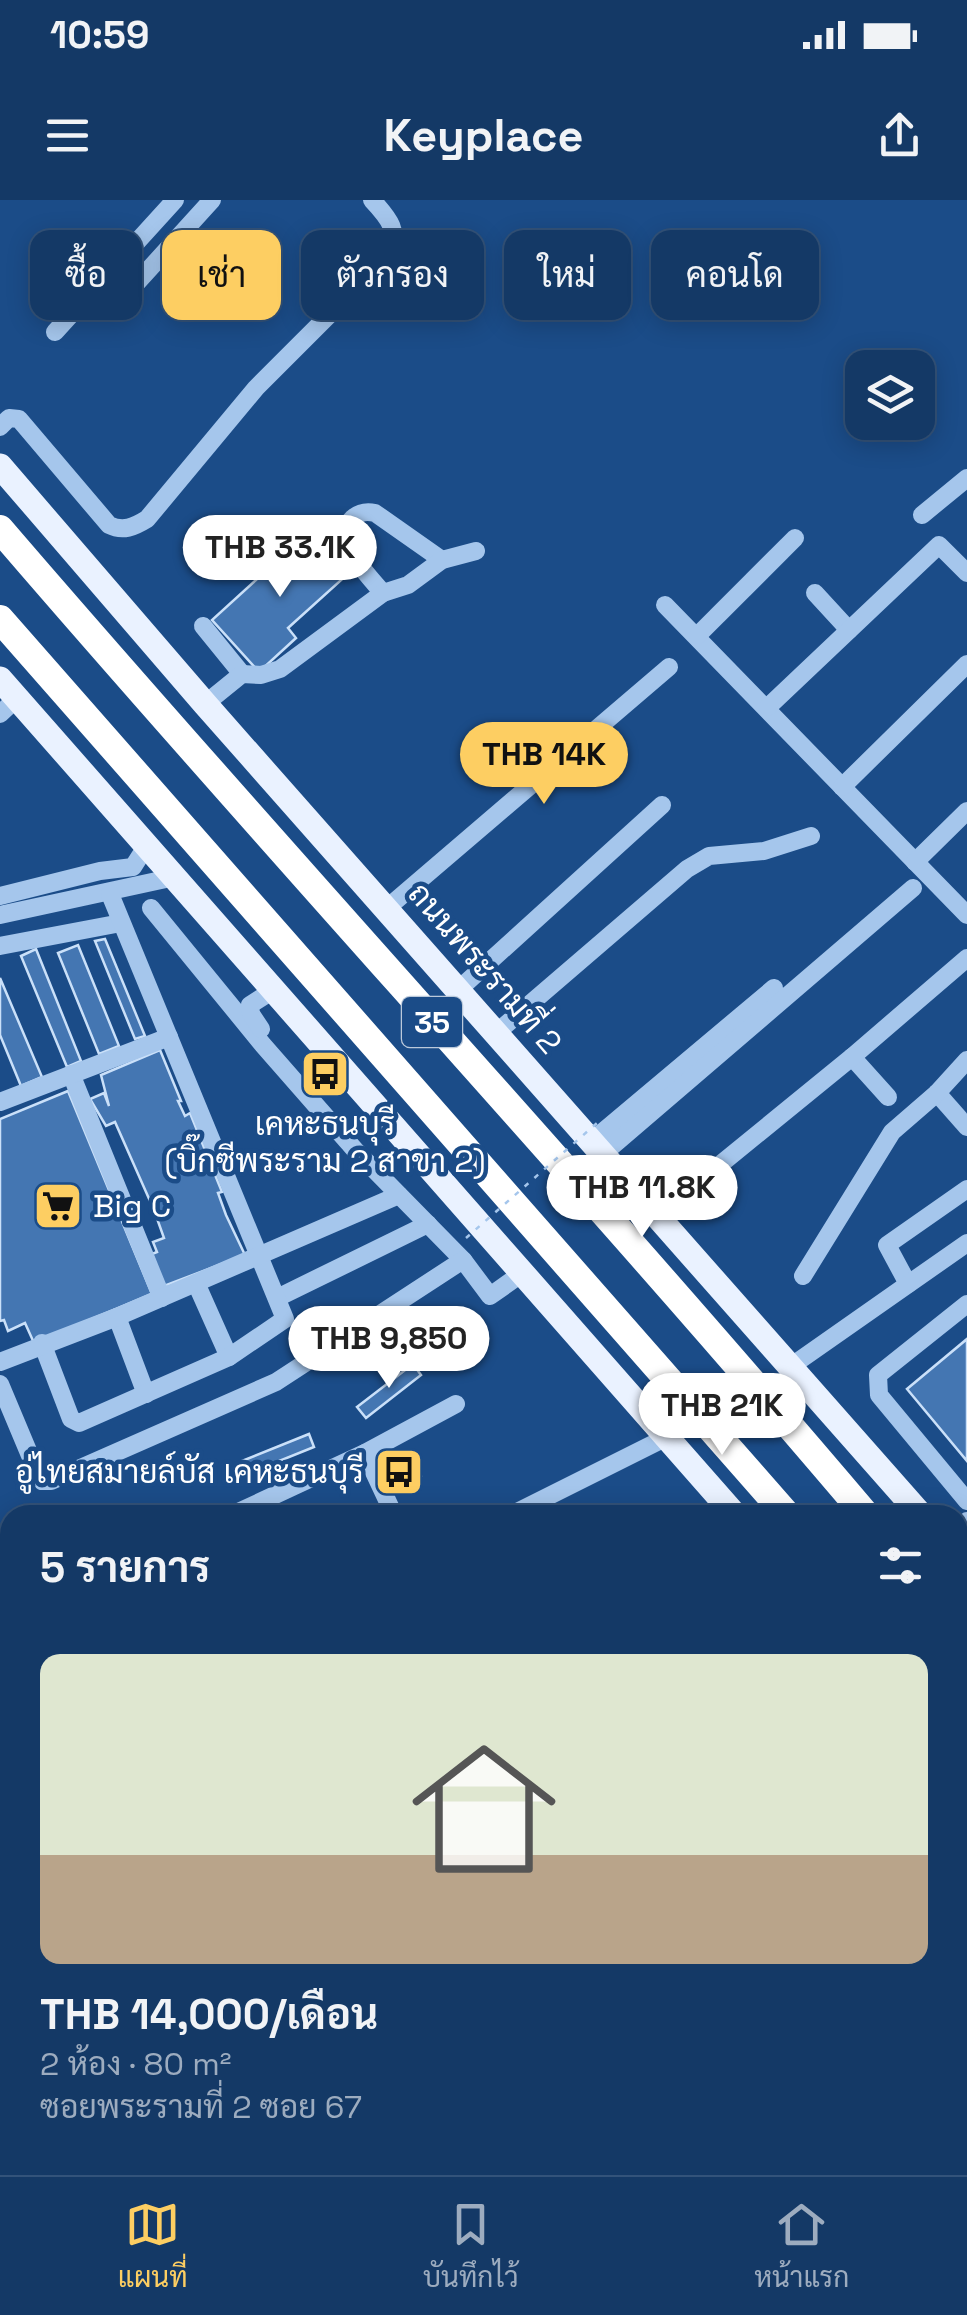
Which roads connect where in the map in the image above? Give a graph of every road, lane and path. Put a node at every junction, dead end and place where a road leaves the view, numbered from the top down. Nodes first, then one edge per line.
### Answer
1 (175, 200) edge
2 (212, 200) edge
3 (372, 200) edge
4 (142, 276) edge
5 (55, 332) dead end
6 (0, 427) edge
7 (0, 466) edge
8 (967, 478) edge
9 (922, 515) dead end
10 (0, 529) edge
11 (794, 538) dead end
12 (476, 551) dead end
13 (442, 560) junction
14 (967, 573) edge
15 (383, 593) junction
16 (815, 593) dead end
17 (665, 605) dead end
18 (0, 619) edge
19 (204, 626) dead end
20 (850, 630) junction
21 (698, 635) junction
22 (967, 664) edge
23 (669, 667) dead end
24 (242, 674) junction
25 (6, 697) edge
26 (205, 704) junction
27 (768, 707) junction
28 (842, 787) junction
29 (662, 805) dead end
30 (967, 811) edge
31 (811, 836) dead end
32 (146, 845) junction
33 (915, 862) junction
34 (175, 877) junction
35 (913, 888) dead end
36 (110, 894) junction
37 (0, 896) edge
38 (151, 908) dead end
39 (386, 909) junction
40 (0, 915) edge
41 (967, 915) edge
42 (121, 923) junction
43 (0, 946) edge
44 (967, 958) edge
45 (774, 988) dead end
46 (272, 990) junction
47 (457, 990) junction
48 (495, 1034) junction
49 (169, 1037) junction
50 (852, 1057) junction
51 (965, 1066) edge
52 (71, 1074) junction
53 (296, 1081) junction
54 (936, 1093) junction
55 (888, 1097) dead end
56 (0, 1102) edge
57 (967, 1127) edge
58 (597, 1140) junction
59 (967, 1189) edge
60 (399, 1196) junction
61 (657, 1216) junction
62 (428, 1224) junction
63 (466, 1238) dead end
64 (967, 1243) edge
65 (258, 1254) junction
66 (463, 1260) junction
67 (524, 1272) junction
68 (803, 1276) dead end
69 (196, 1283) junction
70 (908, 1284) junction
71 (162, 1298) junction
72 (277, 1298) junction
73 (967, 1304) edge
74 (116, 1317) junction
75 (42, 1343) junction
76 (229, 1357) junction
77 (0, 1362) edge
78 (790, 1367) junction
79 (0, 1384) edge
80 (146, 1394) junction
81 (456, 1404) dead end
82 (9, 1429) edge
83 (667, 1436) junction
84 (364, 1453) junction
85 (967, 1500) edge
86 (253, 1505) edge
87 (389, 1505) edge
88 (531, 1505) edge
89 (726, 1505) edge
90 (778, 1505) edge
91 (858, 1505) edge
92 (911, 1505) edge

1 - 5 street
2 - 4 street
3 - 6 street
7 - 26 main road, ถนนพระรามที่ 2 / 35
8 - 9 street
10 - 91 highway, 35
11 - 21 street
12 - 13 street
13 - 15 street
13 - 15 street
14 - 20 street
15 - 24 street
16 - 20 street
17 - 21 street
18 - 90 highway, 35
19 - 24 street
20 - 27 street
21 - 27 street
22 - 28 street
23 - 39 street
24 - 26 street
25 - 32 main road
26 - 39 main road, ถนนพระรามที่ 2 / 35
27 - 28 street
28 - 33 street
29 - 47 street
30 - 33 street
31 - 48 street
32 - 34 main road
32 - 37 street
33 - 41 street
34 - 36 street
34 - 46 main road
35 - 58 street
36 - 40 street
36 - 42 street
38 - 53 street
39 - 47 main road, ถนนพระรามที่ 2 / 35
42 - 43 street
42 - 49 street
44 - 50 street
45 - 58 street
46 - 53 street
46 - 67 main road
47 - 48 main road, ถนนพระรามที่ 2 / 35
48 - 58 main road, ถนนพระรามที่ 2 / 35
49 - 52 street
49 - 65 street
50 - 55 street
50 - 61 street
51 - 54 street
52 - 56 street
52 - 71 street
53 - 60 street
54 - 57 street
54 - 68 street
58 - 61 main road, ถนนพระรามที่ 2 / 35
58 - 63 path, bridge
59 - 70 street
60 - 62 street
60 - 65 street
61 - 78 main road, ถนนพระรามที่ 2 / 35
62 - 66 street
62 - 72 street
64 - 70 street
65 - 69 street
65 - 72 street
66 - 67 street
66 - 82 street
67 - 83 main road
69 - 71 street
69 - 76 street
70 - 78 street
71 - 74 street
72 - 76 street
73 - 85 street
74 - 75 street
74 - 80 street
75 - 77 street
75 - 80 street
76 - 80 street
78 - 92 main road, ถนนพระรามที่ 2 / 35
79 - 82 street
81 - 84 street
83 - 88 street
83 - 89 main road
84 - 86 street
84 - 87 street

